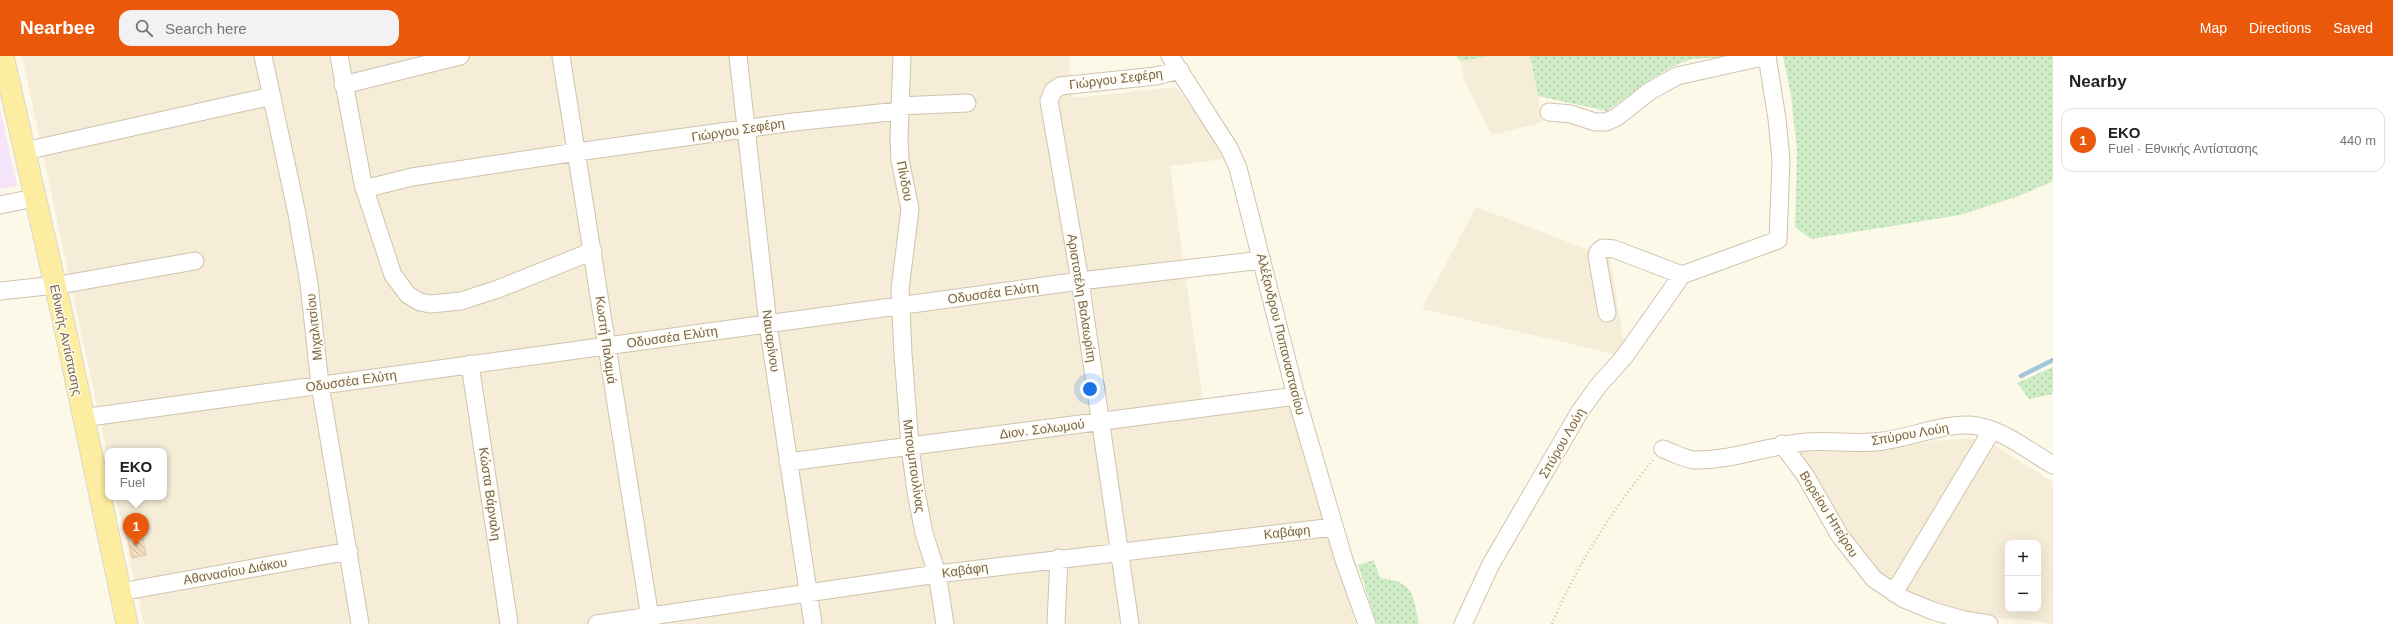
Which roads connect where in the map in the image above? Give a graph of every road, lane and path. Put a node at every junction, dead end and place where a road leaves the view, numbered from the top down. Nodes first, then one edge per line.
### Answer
1 (3, 56) edge
2 (263, 56) edge
3 (339, 56) edge
4 (460, 56) edge
5 (561, 56) edge
6 (738, 56) edge
7 (902, 56) edge
8 (1767, 56) edge
9 (1175, 63) edge
10 (343, 85) junction
11 (1053, 91) joint
12 (272, 96) junction
13 (967, 103) dead end
14 (899, 109) junction
15 (1549, 112) dead end
16 (746, 129) junction
17 (25, 151) junction
18 (577, 152) junction
19 (364, 188) junction
20 (34, 198) junction
21 (0, 205) edge
22 (593, 251) junction
23 (1262, 260) junction
24 (195, 261) dead end
25 (1682, 275) junction
26 (1080, 281) junction
27 (54, 285) junction
28 (0, 291) edge
29 (900, 306) junction
30 (1607, 313) dead end
31 (768, 324) junction
32 (606, 346) junction
33 (470, 364) junction
34 (320, 385) junction
35 (1296, 396) junction
36 (82, 418) junction
37 (1101, 421) junction
38 (1992, 430) junction
39 (1782, 444) junction
40 (910, 446) junction
41 (1662, 449) joint
42 (788, 462) junction
43 (2053, 465) edge
44 (1334, 527) junction
45 (349, 551) junction
46 (1118, 551) junction
47 (1059, 558) junction
48 (936, 574) junction
49 (120, 592) junction
50 (809, 593) junction
51 (1894, 593) junction
52 (650, 620) edge
53 (127, 624) edge
54 (360, 624) edge
55 (509, 624) edge
56 (597, 624) edge
57 (812, 624) edge
58 (945, 624) edge
59 (1056, 624) edge
60 (1130, 624) edge
61 (1367, 624) edge
62 (1464, 624) edge
63 (1552, 624) edge
64 (1988, 624) edge

1 - 17 main road, Εθνικής Αντίστασης
2 - 12 street, Μιχαλιτσίου
3 - 10 street
4 - 10 street
5 - 18 street, Κωστή Παλαμά
6 - 16 street, Ναυαρίνου
7 - 14 street, Πίνδου
8 - 15 street
8 - 25 street
9 - 11 street, Γιώργου Σεφέρη
9 - 23 street, Αλέξανδρου Παπαναστασίου
10 - 19 street
11 - 26 street, Αριστοτέλη Βαλαωρίτη
12 - 17 street
12 - 34 street, Μιχαλιτσίου
13 - 14 street, Γιώργου Σεφέρη
14 - 16 street, Γιώργου Σεφέρη
14 - 29 street, Πίνδου
16 - 18 street, Γιώργου Σεφέρη
16 - 31 street, Ναυαρίνου
17 - 20 main road, Εθνικής Αντίστασης
18 - 19 street, Γιώργου Σεφέρη
18 - 22 street, Κωστή Παλαμά
19 - 22 street
20 - 21 street
20 - 27 main road, Εθνικής Αντίστασης
22 - 32 street, Κωστή Παλαμά
23 - 26 street, Οδυσσέα Ελύτη
23 - 35 street, Αλέξανδρου Παπαναστασίου
24 - 27 street
25 - 30 street
25 - 62 street, Σπύρου Λούη
26 - 29 street, Οδυσσέα Ελύτη
26 - 37 street, Αριστοτέλη Βαλαωρίτη
27 - 28 street
27 - 36 main road, Εθνικής Αντίστασης
29 - 31 street, Οδυσσέα Ελύτη
29 - 40 street, Μπουμπουλίνας
31 - 32 street, Οδυσσέα Ελύτη
31 - 42 street, Ναυαρίνου
32 - 33 street, Οδυσσέα Ελύτη
32 - 52 street, Κωστή Παλαμά
33 - 34 street, Οδυσσέα Ελύτη
33 - 55 street, Κώστα Βάρναλη
34 - 36 street, Οδυσσέα Ελύτη
34 - 45 street, Μιχαλιτσίου
35 - 37 street, Διον. Σολωμού
35 - 44 street, Αλέξανδρου Παπαναστασίου
36 - 49 main road, Εθνικής Αντίστασης
37 - 40 street, Διον. Σολωμού
37 - 46 street, Αριστοτέλη Βαλαωρίτη
38 - 39 street, Σπύρου Λούη
38 - 43 street, Σπύρου Λούη
38 - 51 street
39 - 41 street, Σπύρου Λούη
39 - 51 street, Βορείου Ηπείρου
40 - 42 street, Διον. Σολωμού
40 - 48 street, Μπουμπουλίνας
41 - 63 path
42 - 50 street, Ναυαρίνου
44 - 46 street, Καβάφη
44 - 61 street, Αλέξανδρου Παπαναστασίου
45 - 49 street, Αθανασίου Διάκου
45 - 54 street, Μιχαλιτσίου
46 - 47 street, Καβάφη
46 - 60 street, Αριστοτέλη Βαλαωρίτη
47 - 48 street, Καβάφη
47 - 59 street
48 - 50 street, Καβάφη
48 - 58 street, Μπουμπουλίνας
49 - 53 main road, Εθνικής Αντίστασης
50 - 52 street, Καβάφη
50 - 57 street, Ναυαρίνου
51 - 64 street, Βορείου Ηπείρου
52 - 56 street, Καβάφη

